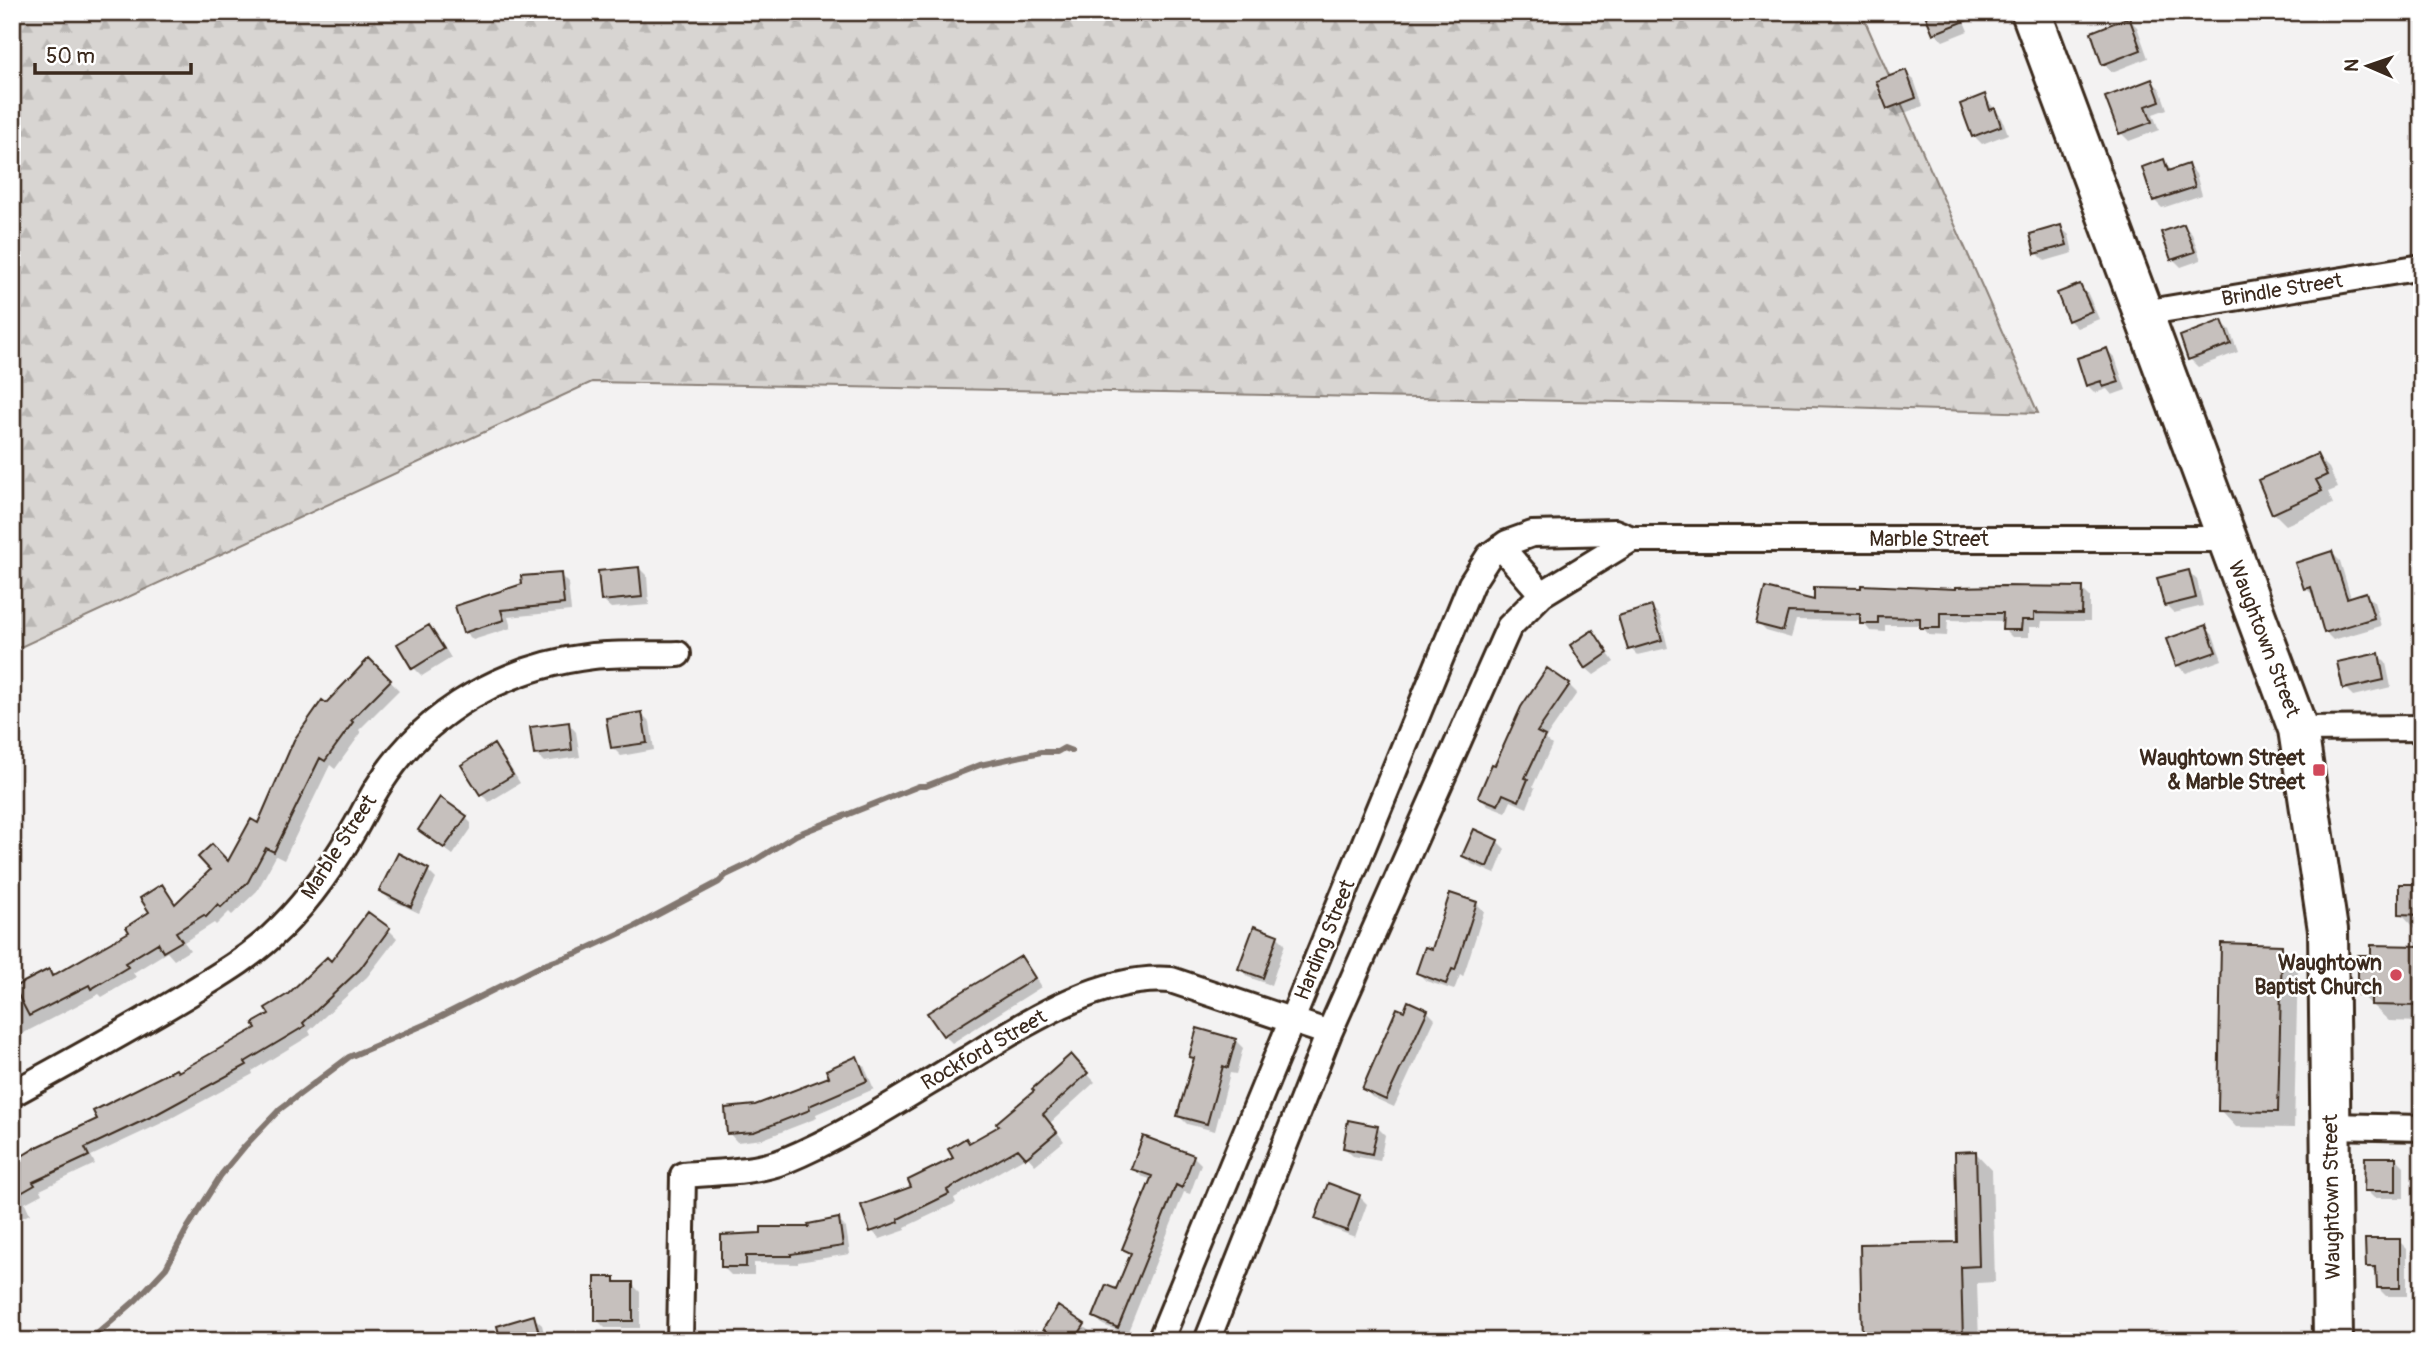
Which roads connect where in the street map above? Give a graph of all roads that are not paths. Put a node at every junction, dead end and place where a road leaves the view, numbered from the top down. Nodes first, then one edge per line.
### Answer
1 (2031, 12) edge
2 (2422, 267) edge
3 (2143, 313) junction
4 (1632, 539) junction
5 (2227, 539) junction
6 (1501, 547) junction
7 (1542, 594) junction
8 (678, 654) dead end
9 (2422, 728) edge
10 (2298, 729) junction
11 (1292, 1020) junction
12 (1329, 1032) junction
13 (12, 1094) edge
14 (2331, 1126) junction
15 (2422, 1128) edge
16 (680, 1341) edge
17 (1160, 1341) edge
18 (1207, 1341) edge
19 (2333, 1341) edge

1 - 3 main road, Waughtown Street
2 - 3 street, Brindle Street
3 - 5 main road, Waughtown Street
4 - 5 street, Marble Street
4 - 6 street, Marble Street
4 - 7 street
5 - 10 main road, Waughtown Street
6 - 7 street
6 - 11 street, Harding Street
7 - 12 street, Harding Street
8 - 13 street, Marble Street
9 - 10 street
10 - 14 main road, Waughtown Street
11 - 12 street, Rockford Street
11 - 16 street, Rockford Street
11 - 17 street, Harding Street
12 - 18 street, Harding Street
14 - 15 street
14 - 19 main road, Waughtown Street

